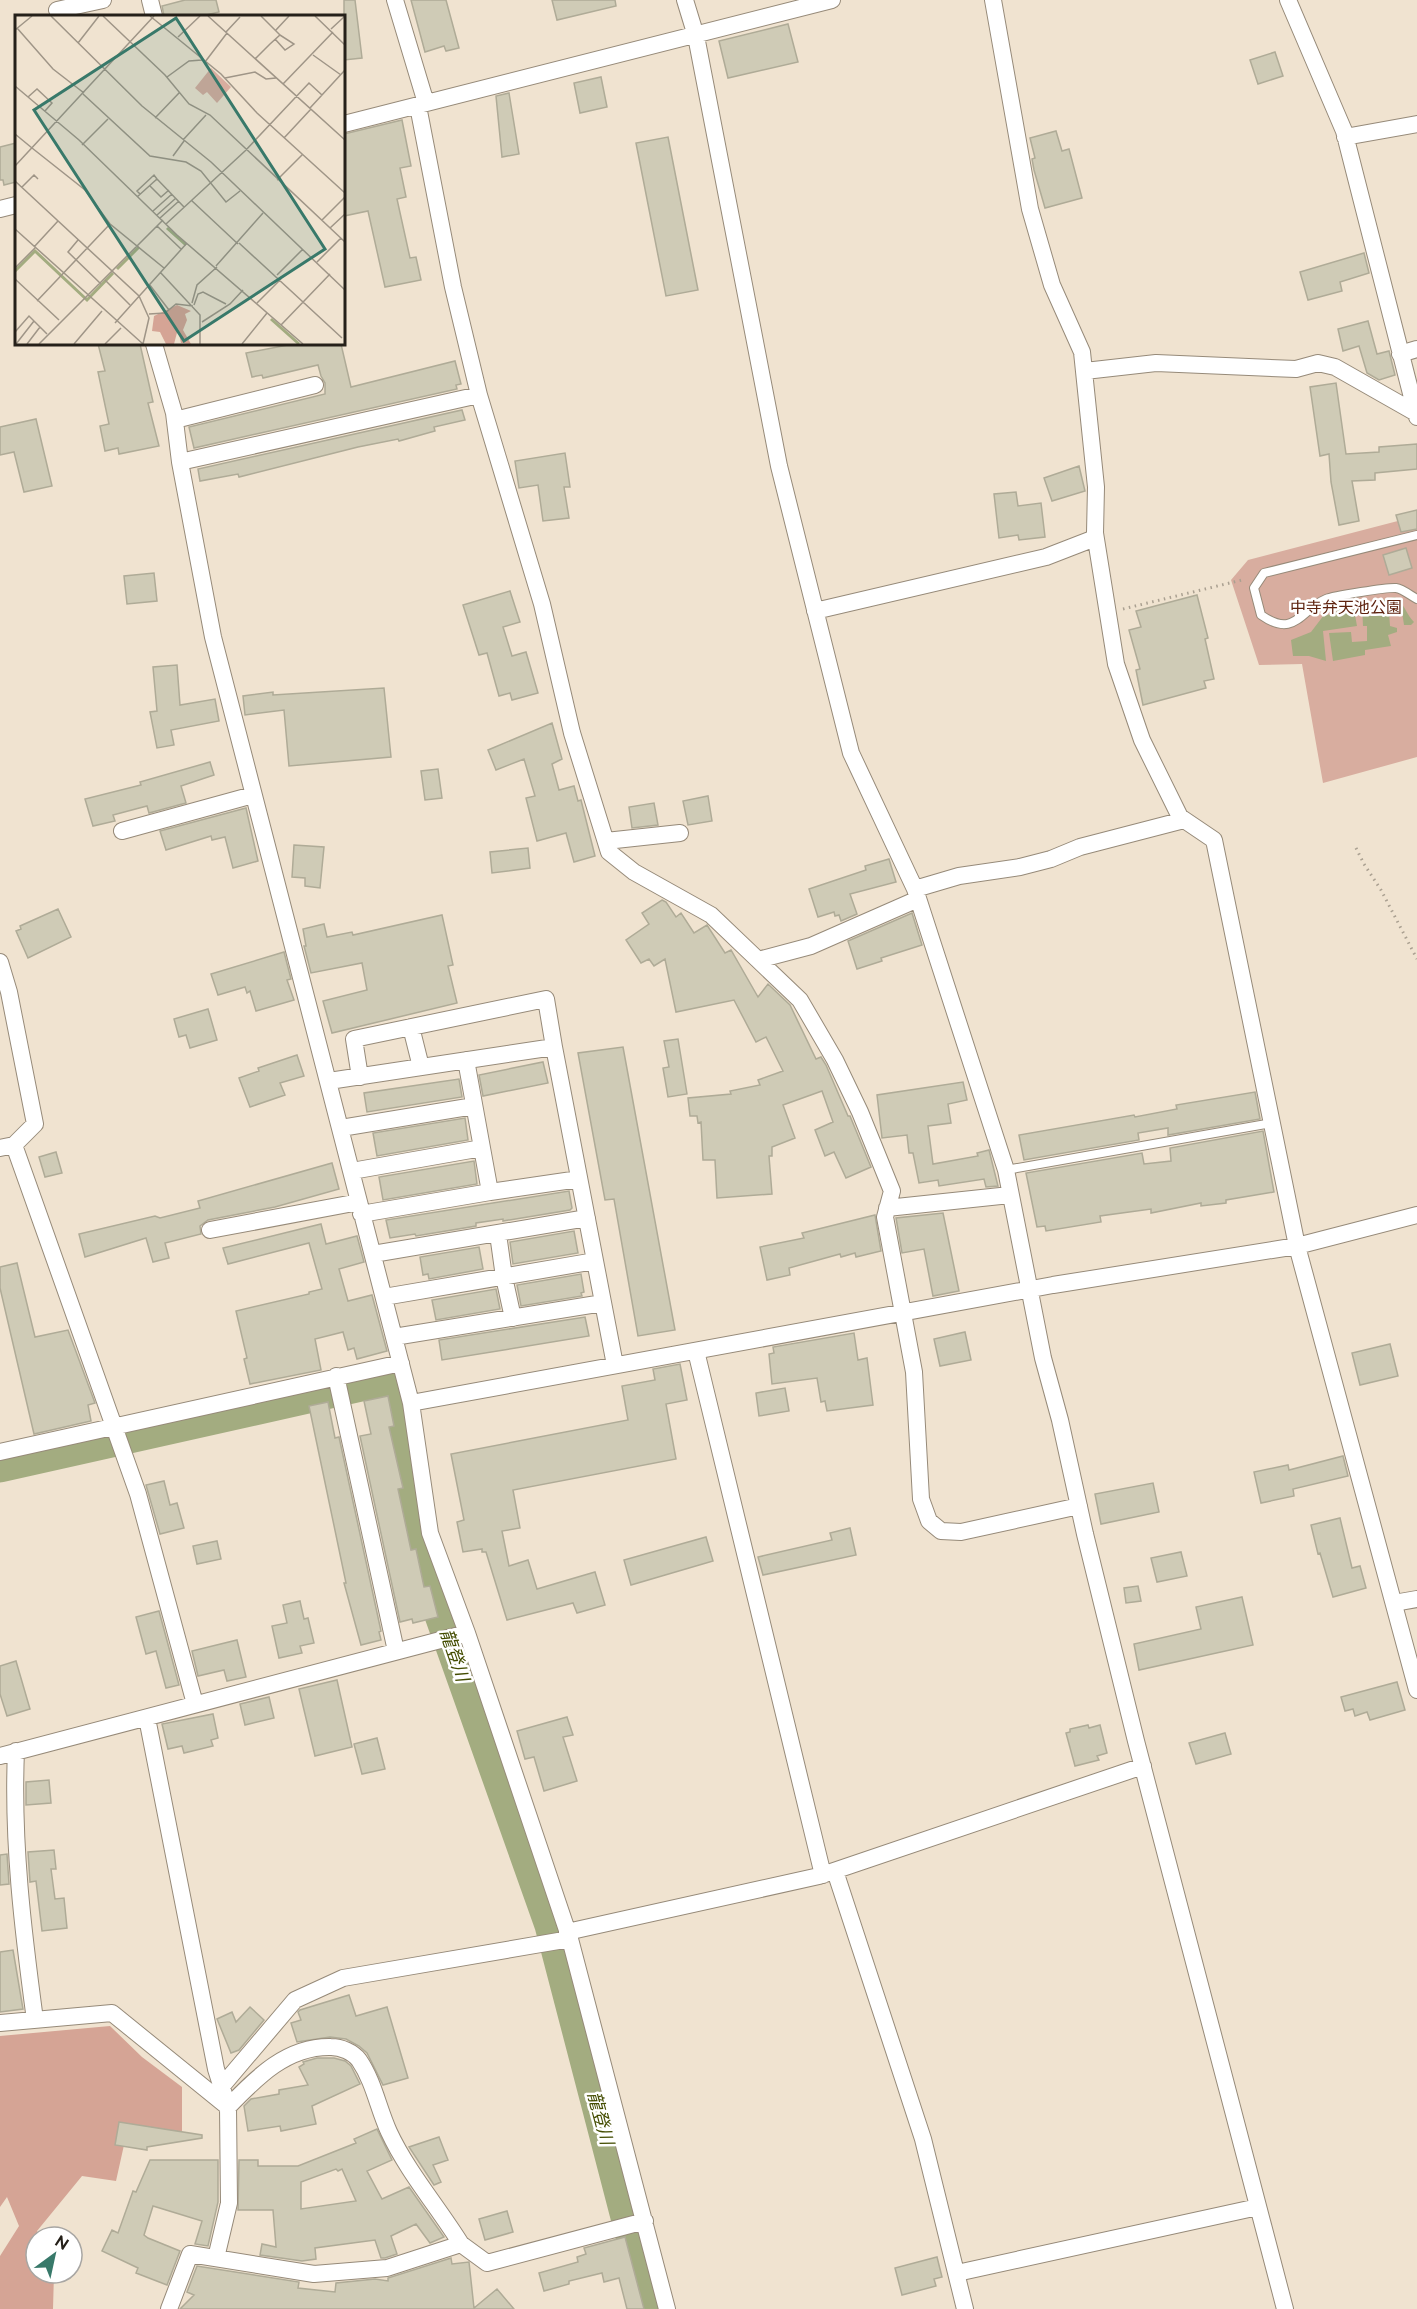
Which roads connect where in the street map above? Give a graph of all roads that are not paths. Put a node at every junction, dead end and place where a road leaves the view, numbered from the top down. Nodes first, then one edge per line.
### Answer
1 (103, 0) edge
2 (150, 0) edge
3 (395, 0) edge
4 (685, 0) edge
5 (832, 0) edge
6 (993, 0) edge
7 (1288, 0) edge
8 (57, 9) edge
9 (154, 15) edge
10 (696, 36) junction
11 (422, 105) junction
12 (345, 124) edge
13 (1417, 124) edge
14 (1345, 137) junction
15 (15, 205) edge
16 (0, 209) edge
17 (154, 345) edge
18 (1417, 349) edge
19 (1401, 354) junction
20 (1085, 371) junction
21 (315, 385) dead end
22 (479, 395) junction
23 (1416, 415) edge
24 (175, 420) junction
25 (180, 462) junction
26 (1417, 535) edge
27 (1095, 538) junction
28 (1417, 599) edge
29 (815, 611) junction
30 (253, 795) junction
31 (1184, 820) junction
32 (122, 831) dead end
33 (680, 833) dead end
34 (606, 842) junction
35 (917, 894) junction
36 (758, 960) junction
37 (0, 962) edge
38 (411, 1027) junction
39 (554, 1047) junction
40 (466, 1060) junction
41 (421, 1067) junction
42 (360, 1077) junction
43 (328, 1081) junction
44 (474, 1106) junction
45 (1272, 1123) junction
46 (341, 1128) junction
47 (7, 1147) edge
48 (482, 1148) junction
49 (1006, 1170) junction
50 (352, 1171) junction
51 (579, 1179) junction
52 (490, 1192) junction
53 (1010, 1195) junction
54 (360, 1208) junction
55 (887, 1208) junction
56 (1417, 1215) edge
57 (587, 1218) junction
58 (210, 1230) dead end
59 (498, 1234) junction
60 (1297, 1246) junction
61 (373, 1254) junction
62 (595, 1261) junction
63 (504, 1278) junction
64 (1028, 1291) junction
65 (384, 1297) junction
66 (603, 1304) junction
67 (904, 1313) junction
68 (513, 1318) junction
69 (394, 1337) junction
70 (696, 1351) junction
71 (401, 1363) junction
72 (615, 1365) junction
73 (336, 1376) junction
74 (411, 1402) junction
75 (113, 1426) junction
76 (0, 1452) edge
77 (1079, 1506) junction
78 (1417, 1599) edge
79 (1394, 1604) junction
80 (467, 1633) junction
81 (396, 1651) junction
82 (1417, 1690) edge
83 (195, 1704) junction
84 (147, 1718) junction
85 (8, 1754) edge
86 (1143, 1766) junction
87 (829, 1873) junction
88 (568, 1936) junction
89 (35, 2020) junction
90 (0, 2023) edge
91 (222, 2086) junction
92 (228, 2108) junction
93 (1258, 2207) junction
94 (645, 2221) junction
95 (461, 2244) junction
96 (216, 2258) junction
97 (957, 2274) junction
98 (169, 2309) edge
99 (667, 2309) edge
100 (965, 2309) edge
101 (1285, 2309) edge

1 - 8 street
2 - 9 street
3 - 11 street
4 - 10 street
5 - 10 street
6 - 20 street
7 - 14 street
10 - 11 street
10 - 29 street
11 - 12 street
11 - 22 street
13 - 14 street
14 - 19 street
15 - 16 street
17 - 24 street
18 - 19 street
19 - 23 street
20 - 23 street
20 - 27 street
21 - 24 street
22 - 25 street
22 - 34 street
24 - 25 street
25 - 30 street
26 - 28 lane
27 - 29 street
27 - 31 street
29 - 35 street
30 - 32 street
30 - 43 street
31 - 35 street
31 - 45 street
33 - 34 street
34 - 36 street
35 - 36 street
35 - 49 street
36 - 55 street
37 - 47 street
38 - 39 street
38 - 41 street
38 - 42 street
39 - 40 street
39 - 51 street
40 - 41 street
40 - 44 street
41 - 42 street
42 - 43 street
43 - 46 street
44 - 46 street
44 - 48 street
45 - 49 lane
45 - 60 street
46 - 50 street
47 - 75 street
48 - 50 street
48 - 52 street
49 - 53 street
50 - 54 street
51 - 52 street
51 - 57 street
52 - 54 street
53 - 55 street
53 - 64 street
54 - 58 street
54 - 61 street
55 - 67 street
56 - 60 street
57 - 59 street
57 - 62 street
59 - 61 street
59 - 63 street
60 - 64 street
60 - 79 street
61 - 65 street
62 - 63 street
62 - 66 street
63 - 65 street
63 - 68 street
64 - 67 street
64 - 77 street
65 - 69 street
66 - 68 street
66 - 72 street
67 - 70 street
67 - 77 street
68 - 69 street
69 - 71 street
70 - 72 street
70 - 87 street
71 - 73 street
71 - 74 street
72 - 74 street
73 - 75 street
73 - 81 street
74 - 80 street
75 - 76 street
75 - 83 street
77 - 86 street
78 - 79 street
79 - 82 street
80 - 81 street
80 - 88 street
81 - 83 street
83 - 84 street
84 - 85 street
84 - 91 street
85 - 89 street
86 - 87 street
86 - 93 street
87 - 88 street
87 - 97 street
88 - 91 street
88 - 94 street
89 - 90 street
89 - 92 street
91 - 92 street
92 - 95 street
92 - 96 street
93 - 97 street
93 - 101 street
94 - 95 street
94 - 99 street
95 - 96 street
96 - 98 street
97 - 100 street

